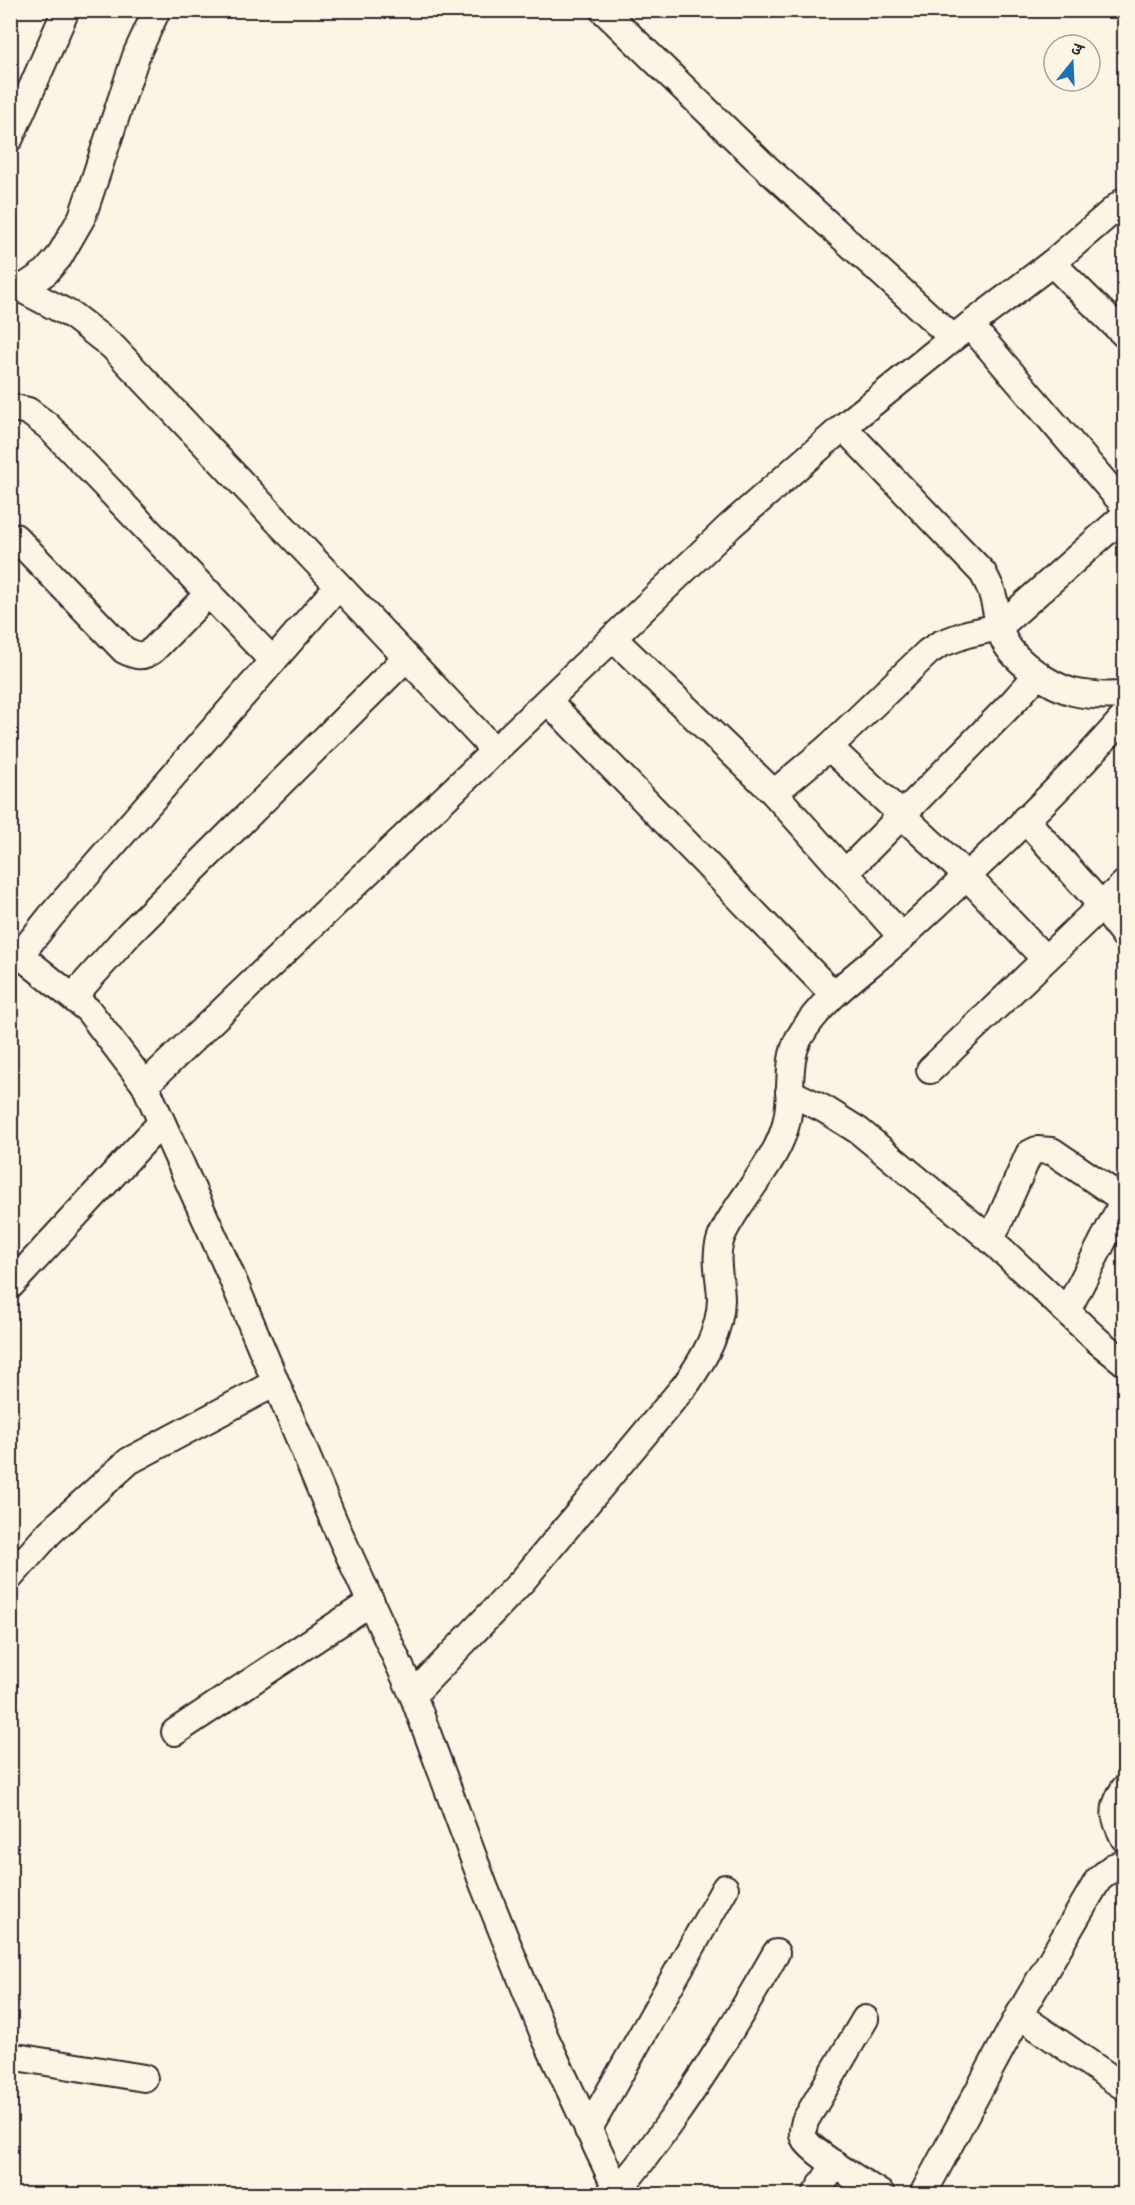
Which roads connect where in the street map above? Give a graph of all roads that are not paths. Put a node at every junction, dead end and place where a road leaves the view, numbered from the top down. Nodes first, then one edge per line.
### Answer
1 (66, 10) edge
2 (157, 10) edge
3 (603, 10) edge
4 (10, 138) edge
5 (1125, 201) edge
6 (1052, 263) junction
7 (16, 286) edge
8 (962, 332) junction
9 (1125, 334) edge
10 (10, 407) edge
11 (843, 428) junction
12 (1125, 505) edge
13 (1125, 516) edge
14 (10, 536) edge
15 (338, 586) junction
16 (209, 593) junction
17 (999, 627) junction
18 (613, 638) junction
19 (406, 658) junction
20 (273, 661) junction
21 (1125, 673) edge
22 (1038, 674) junction
23 (1113, 695) edge
24 (548, 701) junction
25 (1125, 717) edge
26 (829, 747) junction
27 (494, 750) junction
28 (774, 793) junction
29 (901, 814) junction
30 (1025, 819) junction
31 (845, 873) junction
32 (967, 876) junction
33 (1125, 884) edge
34 (1102, 906) junction
35 (1125, 934) edge
36 (902, 937) junction
37 (15, 953) edge
38 (1045, 958) junction
39 (833, 994) junction
40 (73, 997) junction
41 (930, 1070) dead end
42 (145, 1085) junction
43 (789, 1092) junction
44 (161, 1123) junction
45 (1124, 1200) edge
46 (991, 1240) junction
47 (10, 1286) edge
48 (1067, 1311) junction
49 (1125, 1362) edge
50 (275, 1383) junction
51 (10, 1577) edge
52 (371, 1602) junction
53 (413, 1695) junction
54 (175, 1732) dead end
55 (1125, 1789) edge
56 (1125, 1839) edge
57 (1125, 1863) edge
58 (725, 1888) dead end
59 (776, 1953) dead end
60 (1019, 2015) junction
61 (864, 2019) dead end
62 (10, 2056) edge
63 (144, 2078) dead end
64 (1125, 2087) edge
65 (588, 2130) junction
66 (835, 2164) junction
67 (618, 2193) edge
68 (816, 2194) edge
69 (881, 2194) edge
70 (922, 2194) edge

1 - 4 street
2 - 7 street
3 - 8 street
5 - 6 street
6 - 8 street
6 - 9 street
7 - 15 street
8 - 11 street
8 - 12 street
10 - 16 street
11 - 17 street
11 - 18 street
13 - 17 street
14 - 16 street
15 - 19 street
15 - 20 street
16 - 20 street
17 - 22 street
17 - 26 street
18 - 24 street
18 - 28 street
19 - 27 street
19 - 40 street
20 - 37 street
21 - 23 street
22 - 23 street
22 - 29 street
24 - 27 street
24 - 39 street
25 - 30 street
26 - 28 street
26 - 29 street
27 - 42 street
28 - 31 street
29 - 31 street
29 - 32 street
30 - 32 street
30 - 34 street
31 - 36 street
32 - 36 street
32 - 38 street
33 - 34 street
34 - 35 street
34 - 38 street
36 - 39 street
37 - 40 street
38 - 41 street
39 - 43 street
40 - 42 street
42 - 44 street
43 - 46 street
43 - 53 street
44 - 47 street
44 - 50 street
45 - 46 street
45 - 48 street
46 - 48 street
48 - 49 street
50 - 51 street
50 - 52 street
52 - 53 street
52 - 54 street
53 - 65 street
55 - 56 street
57 - 60 street
58 - 65 street
59 - 67 street
60 - 64 street
60 - 70 street
61 - 66 street
62 - 63 street
65 - 67 street
66 - 68 street
66 - 69 street

